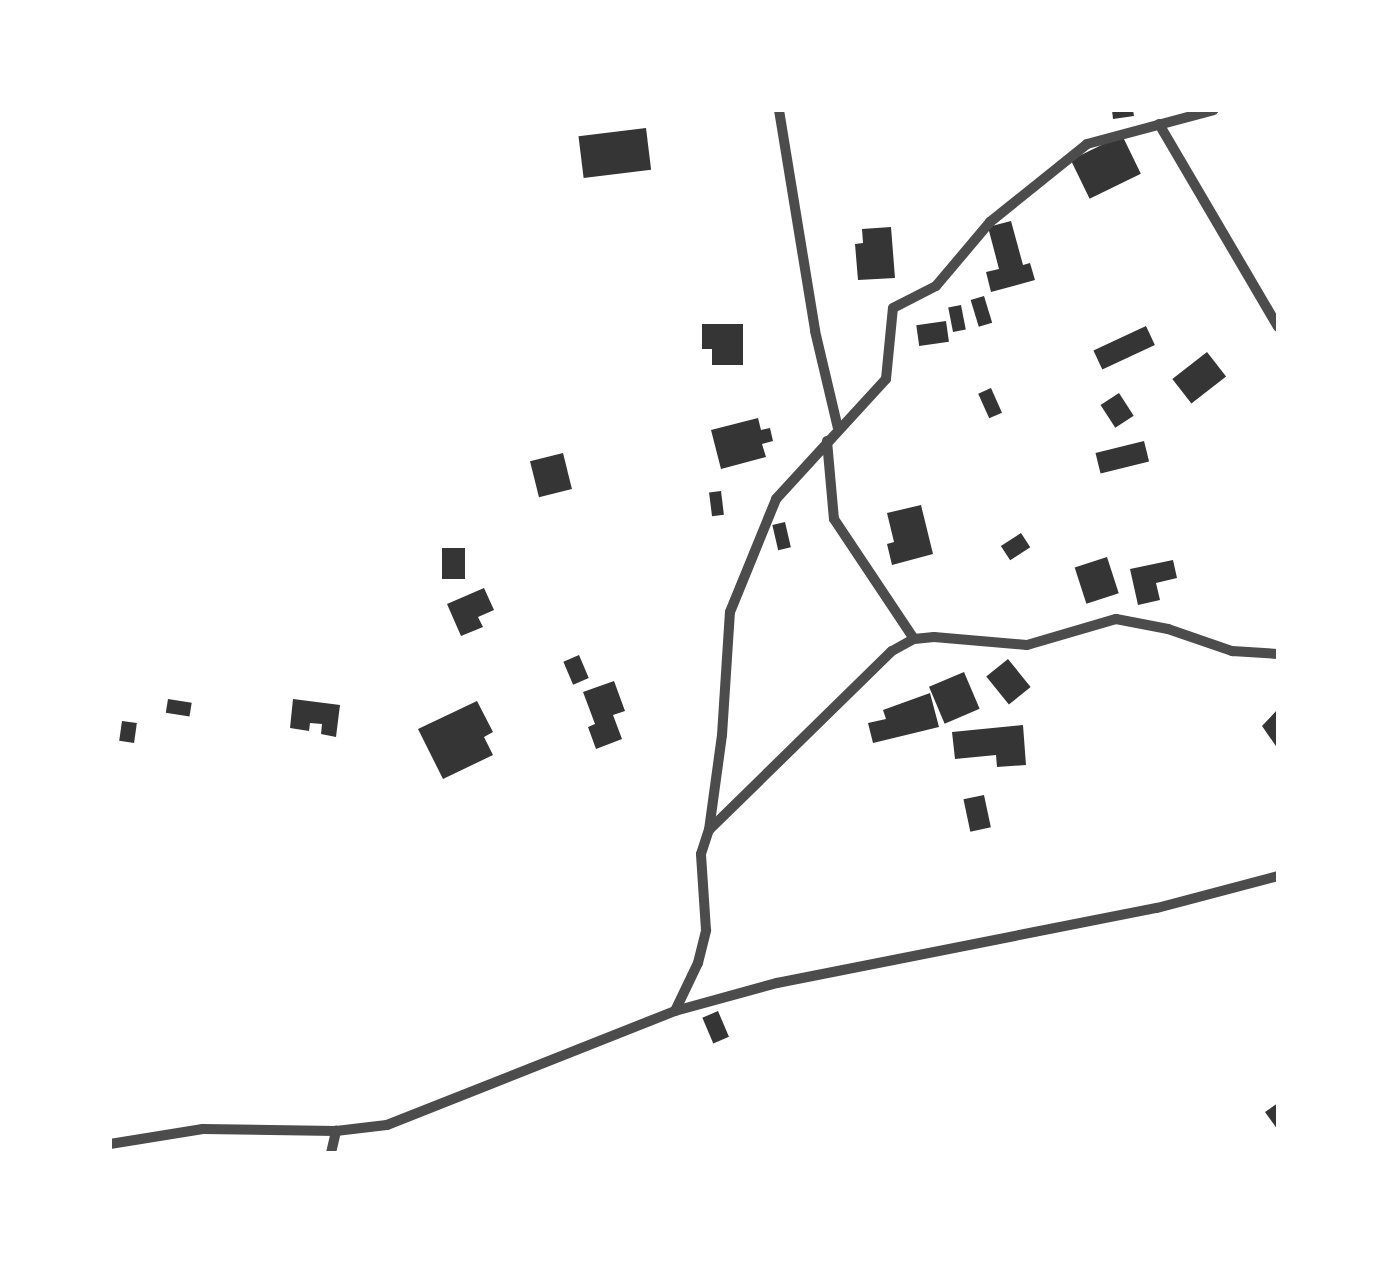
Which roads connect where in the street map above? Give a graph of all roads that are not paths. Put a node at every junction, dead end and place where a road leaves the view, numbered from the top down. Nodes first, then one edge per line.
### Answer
1 (779, 110) edge
2 (1214, 110) edge
3 (1159, 124) junction
4 (1278, 327) edge
5 (838, 428) junction
6 (826, 440) junction
7 (914, 638) junction
8 (1278, 654) edge
9 (709, 830) junction
10 (1278, 876) edge
11 (675, 1011) junction
12 (336, 1131) junction
13 (110, 1144) edge
14 (331, 1153) edge

1 - 5 street
2 - 3 street
3 - 4 street
3 - 5 street
5 - 6 street
6 - 7 street
6 - 9 street
7 - 8 street
7 - 9 street
9 - 11 street
10 - 11 street
11 - 12 street
12 - 13 street
12 - 14 street

